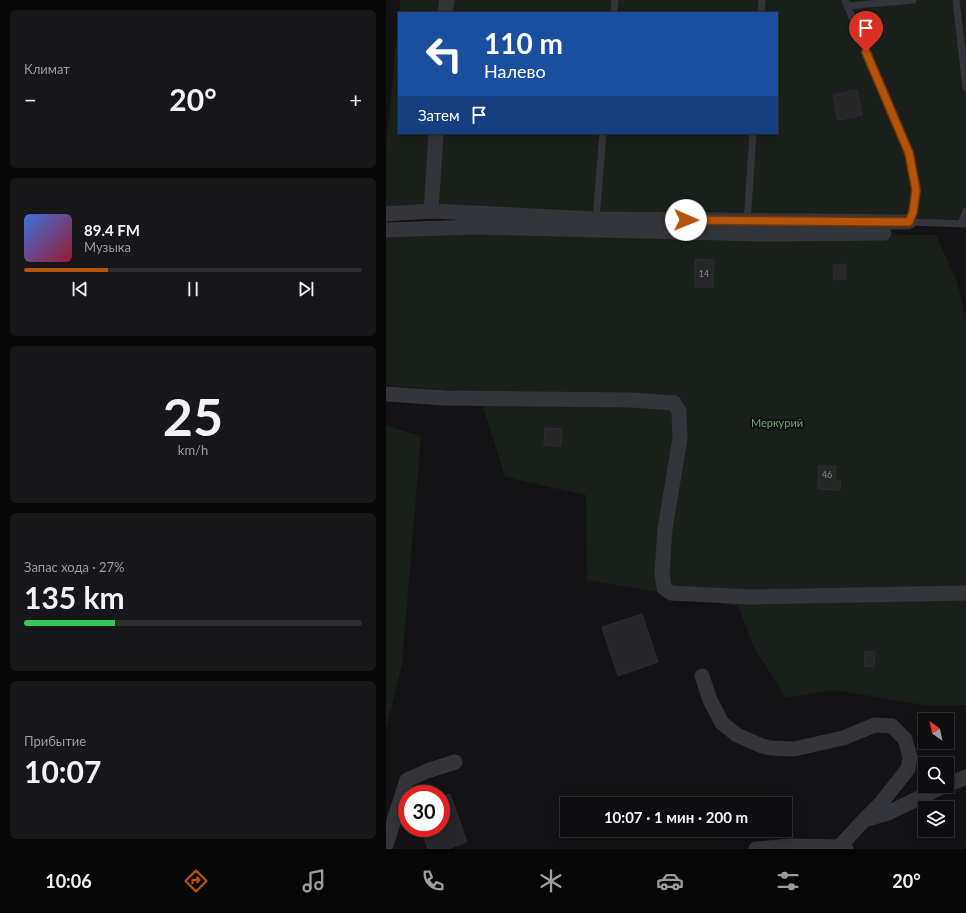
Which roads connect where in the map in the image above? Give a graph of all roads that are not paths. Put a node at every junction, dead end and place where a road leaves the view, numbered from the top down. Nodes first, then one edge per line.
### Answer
1 (447, 0) edge
2 (615, 0) edge
3 (762, 0) edge
4 (913, 0) edge
5 (956, 0) edge
6 (846, 3) edge
7 (445, 12) edge
8 (614, 12) edge
9 (761, 12) edge
10 (966, 87) edge
11 (436, 134) edge
12 (603, 134) edge
13 (753, 134) edge
14 (431, 211) junction
15 (966, 211) edge
16 (386, 214) edge
17 (596, 219) junction
18 (746, 222) junction
19 (909, 222) junction
20 (963, 224) edge
21 (386, 230) edge
22 (884, 233) dead end
23 (386, 394) edge
24 (966, 594) edge
25 (702, 676) dead end
26 (455, 762) dead end
27 (966, 777) edge
28 (954, 781) edge
29 (929, 793) edge
30 (864, 820) junction
31 (386, 845) edge
32 (843, 848) edge
33 (756, 849) edge

1 - 7 street
2 - 8 lane
3 - 9 lane
4 - 6 lane
5 - 10 lane
6 - 19 lane
11 - 14 street
12 - 17 lane
13 - 18 lane
14 - 16 street
14 - 17 street
15 - 20 lane
17 - 18 street
18 - 19 street
19 - 20 lane
21 - 22 street
23 - 24 street
25 - 30 street
26 - 31 street
27 - 28 street
29 - 30 street
30 - 32 street
32 - 33 street

